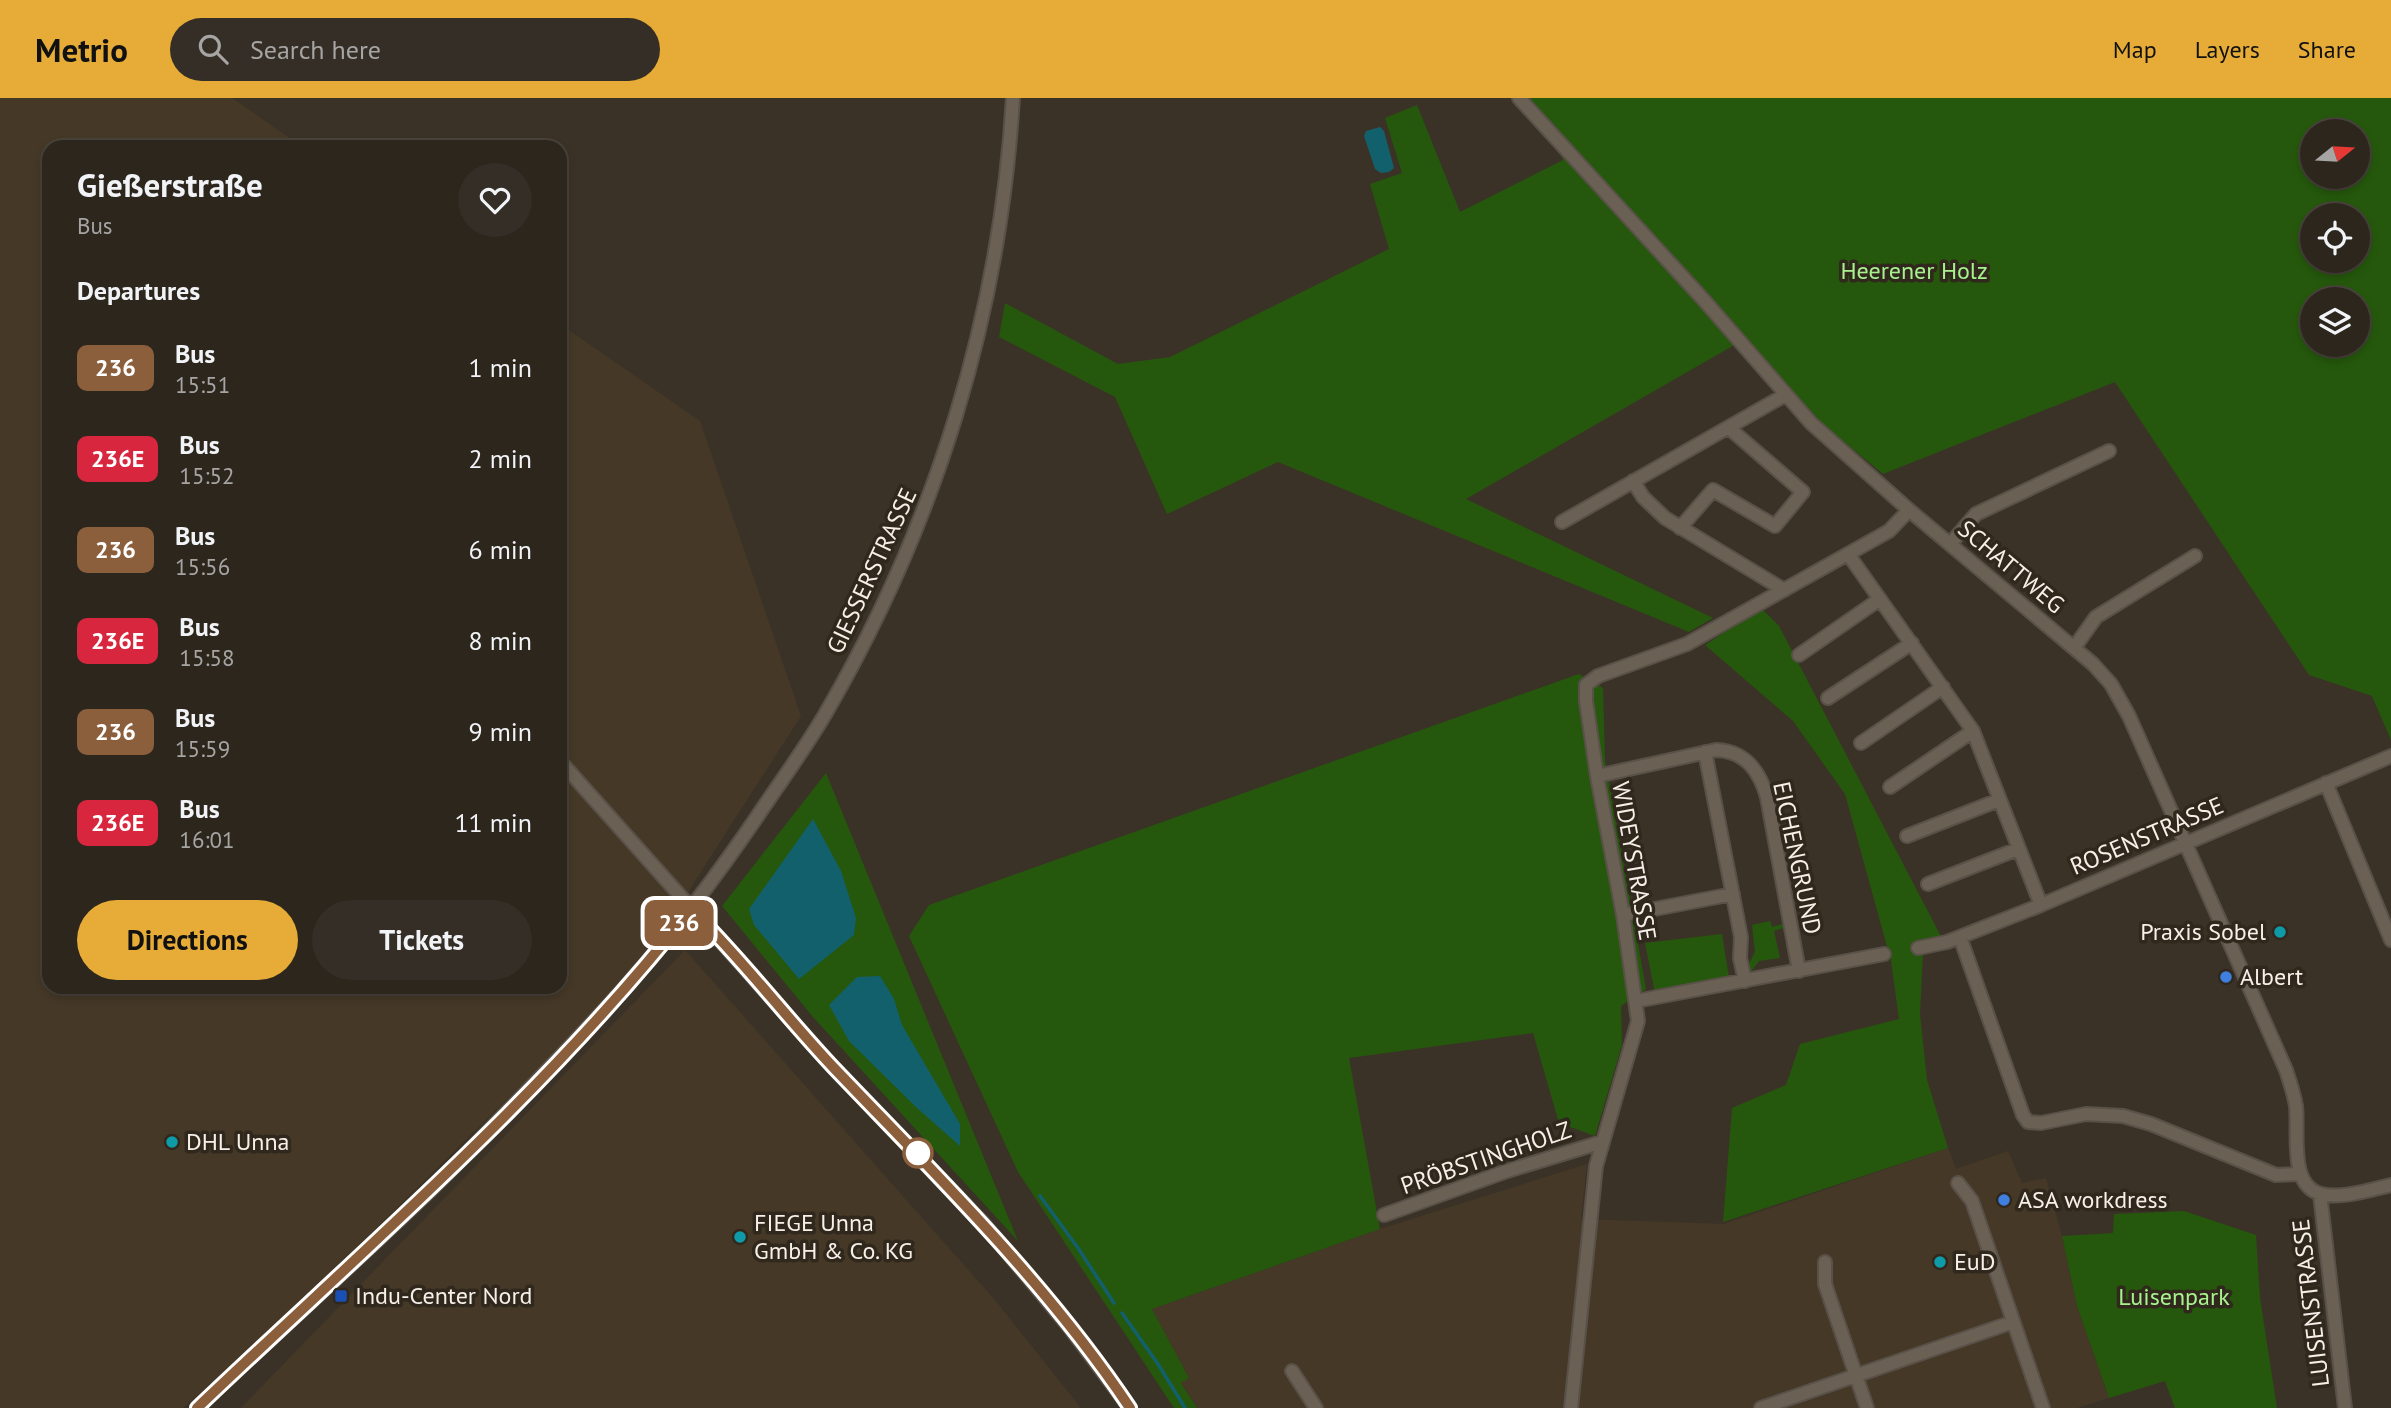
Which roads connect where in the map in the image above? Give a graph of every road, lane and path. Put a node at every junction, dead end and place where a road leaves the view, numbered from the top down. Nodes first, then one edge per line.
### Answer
1 (1013, 98) edge
2 (1519, 98) edge
3 (1785, 395) junction
4 (1729, 428) junction
5 (2109, 451) dead end
6 (1633, 481) junction
7 (1909, 510) junction
8 (1562, 522) dead end
9 (1679, 528) junction
10 (1951, 544) junction
11 (1847, 554) junction
12 (2195, 556) dead end
13 (1784, 590) junction
14 (1880, 599) junction
15 (1912, 643) junction
16 (2074, 648) junction
17 (1799, 655) dead end
18 (1942, 687) junction
19 (1828, 698) dead end
20 (1973, 732) junction
21 (1861, 743) dead end
22 (1705, 752) junction
23 (2391, 756) edge
24 (567, 769) edge
25 (1597, 776) junction
26 (2326, 783) junction
27 (1890, 787) dead end
28 (1999, 800) junction
29 (1908, 836) dead end
30 (2185, 843) junction
31 (2018, 849) junction
32 (1927, 884) dead end
33 (1733, 894) junction
34 (2041, 905) junction
35 (691, 909) junction
36 (1623, 915) junction
37 (1960, 937) junction
38 (2391, 940) edge
39 (1918, 948) dead end
40 (1884, 954) dead end
41 (1799, 971) junction
42 (1745, 981) junction
43 (1636, 1002) junction
44 (1602, 1142) junction
45 (2300, 1174) junction
46 (1958, 1183) dead end
47 (2391, 1185) edge
48 (2320, 1194) junction
49 (1384, 1214) dead end
50 (1825, 1262) dead end
51 (2013, 1322) junction
52 (1292, 1371) dead end
53 (1856, 1376) junction
54 (197, 1408) edge
55 (1130, 1408) edge
56 (1316, 1408) edge
57 (1571, 1408) edge
58 (1761, 1408) edge
59 (1867, 1408) edge
60 (2043, 1408) edge
61 (2345, 1408) edge

1 - 35 street, GIESSERSTRASSE
2 - 3 street, SCHATTWEG
3 - 4 street
3 - 7 street, SCHATTWEG
4 - 6 street
4 - 9 street
5 - 10 street
6 - 8 street
6 - 9 street
7 - 10 street, SCHATTWEG
7 - 11 street, WIDEYSTRASSE
9 - 13 street
10 - 16 street, SCHATTWEG
11 - 13 street, WIDEYSTRASSE
11 - 14 street
12 - 16 street
13 - 25 street, WIDEYSTRASSE
14 - 15 street
14 - 17 street
15 - 18 street
15 - 19 street
16 - 30 street, SCHATTWEG
18 - 20 street
18 - 21 street
20 - 27 street
20 - 28 street
22 - 25 street, EICHENGRUND
22 - 33 street
22 - 41 street, EICHENGRUND
23 - 26 street, ROSENSTRASSE
24 - 35 street
25 - 36 street, WIDEYSTRASSE
26 - 30 street, ROSENSTRASSE
26 - 38 street
28 - 29 street
28 - 31 street
30 - 34 street, ROSENSTRASSE
30 - 45 street, SCHATTWEG
31 - 32 street
31 - 34 street
33 - 36 street
33 - 42 street
34 - 37 street, ROSENSTRASSE
35 - 54 street, GIESSERSTRASSE
35 - 55 street
36 - 43 street, WIDEYSTRASSE
37 - 39 street, ROSENSTRASSE
37 - 45 street
40 - 41 street
41 - 42 street
42 - 43 street
43 - 44 street, WIDEYSTRASSE
44 - 49 street, PRÖBSTINGHOLZ
44 - 57 street, WIDEYSTRASSE
45 - 48 street
46 - 51 street
47 - 48 street
48 - 61 street, LUISENSTRASSE
50 - 53 street
51 - 53 street
51 - 60 street
52 - 56 street
53 - 58 street
53 - 59 street

